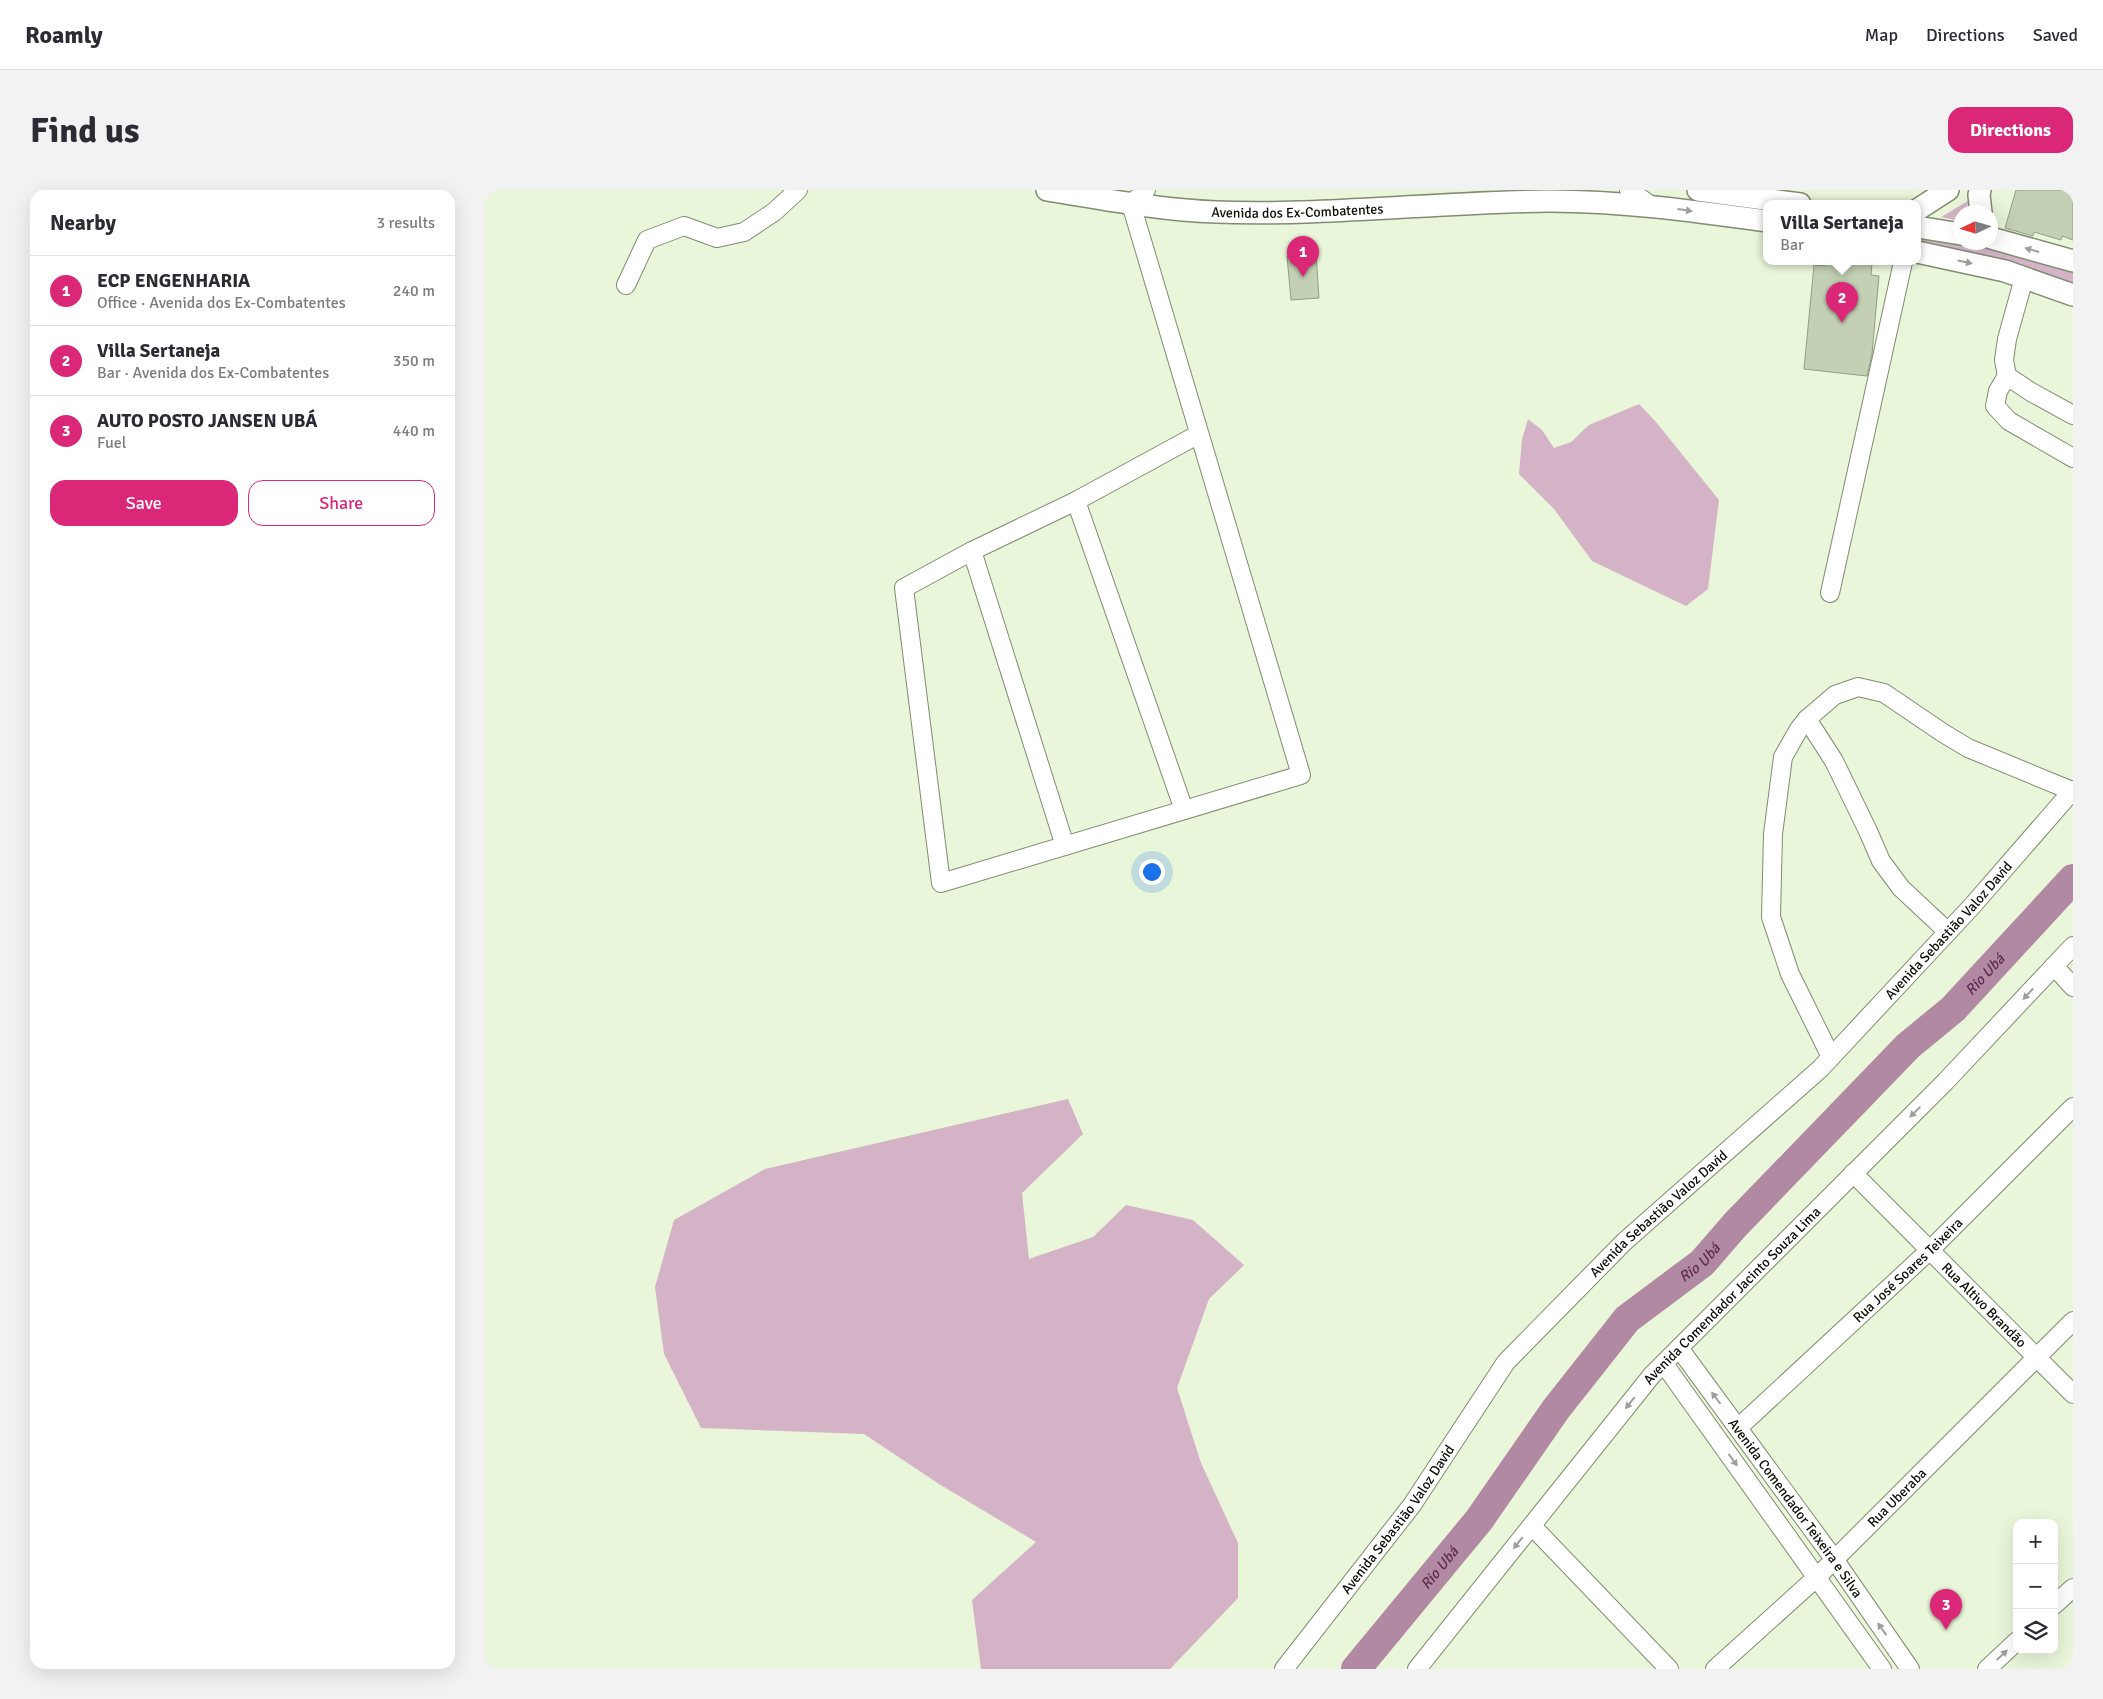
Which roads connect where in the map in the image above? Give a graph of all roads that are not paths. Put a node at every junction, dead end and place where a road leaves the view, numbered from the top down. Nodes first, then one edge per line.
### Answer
1 (798, 190) edge
2 (1047, 190) edge
3 (1146, 190) edge
4 (1617, 190) edge
5 (1629, 190) edge
6 (1698, 190) edge
7 (1948, 190) edge
8 (1980, 190) edge
9 (1771, 200) edge
10 (1549, 201) junction
11 (1131, 204) junction
12 (1650, 205) junction
13 (1980, 205) edge
14 (1921, 207) edge
15 (1763, 220) edge
16 (1921, 228) edge
17 (1953, 233) edge
18 (1998, 240) edge
19 (1921, 253) edge
20 (2073, 261) edge
21 (1902, 265) edge
22 (2024, 278) junction
23 (626, 285) dead end
24 (2073, 294) edge
25 (2007, 376) junction
26 (2073, 415) edge
27 (1199, 434) junction
28 (2073, 458) edge
29 (1076, 501) junction
30 (972, 551) junction
31 (1830, 593) dead end
32 (1807, 719) junction
33 (2072, 790) edge
34 (1184, 810) junction
35 (1065, 846) junction
36 (1948, 932) junction
37 (2073, 946) edge
38 (2054, 966) junction
39 (2073, 987) edge
40 (1831, 1057) junction
41 (2073, 1107) edge
42 (1853, 1173) junction
43 (1930, 1250) junction
44 (2073, 1321) edge
45 (1679, 1348) junction
46 (2037, 1357) junction
47 (1664, 1364) junction
48 (2073, 1394) edge
49 (1738, 1428) junction
50 (1532, 1526) junction
51 (1834, 1559) junction
52 (1817, 1577) junction
53 (2073, 1588) edge
54 (2058, 1602) edge
55 (2013, 1645) edge
56 (1284, 1669) edge
57 (1417, 1669) edge
58 (1669, 1669) edge
59 (1715, 1669) edge
60 (1882, 1669) edge
61 (1910, 1669) edge
62 (1987, 1669) edge

1 - 23 street
2 - 11 main road, Avenida dos Ex-Combatentes
3 - 11 street
4 - 10 main road, Avenida dos Ex-Combatentes
5 - 12 street
6 - 9 main road
7 - 14 main road
8 - 13 main road
10 - 11 main road, Avenida dos Ex-Combatentes
10 - 12 main road, Avenida dos Ex-Combatentes
11 - 27 street
12 -> 15 main road, Avenida dos Ex-Combatentes
16 - 17 main road
20 -> 18 main road
19 -> 22 main road
21 - 31 street
22 - 24 main road
22 - 25 street
25 - 26 street
25 - 28 street
27 - 29 street
27 - 34 street
29 - 30 street
29 - 34 street
30 - 35 street
30 - 35 street
32 - 33 street
32 - 36 street
32 - 40 street
33 - 36 street, Avenida Sebastião Valoz David
34 - 35 street
36 - 40 street, Avenida Sebastião Valoz David
37 - 38 street, Avenida Comendador Jacinto Souza Lima
38 - 39 street
38 -> 42 street, Avenida Comendador Jacinto Souza Lima
40 - 56 street, Avenida Sebastião Valoz David
41 - 43 street, Rua José Soares Teixeira
42 - 43 street, Rua Altivo Brandão
42 - 45 street, Avenida Comendador Jacinto Souza Lima
43 - 46 street, Rua Altivo Brandão
43 - 49 street, Rua José Soares Teixeira
44 - 46 street, Rua Uberaba
45 - 47 street, Avenida Comendador Jacinto Souza Lima
49 -> 45 street, Avenida Comendador Teixeira e Silva
46 - 48 street, Rua Altivo Brandão
46 - 51 street, Rua Uberaba
47 -> 50 street, Avenida Comendador Jacinto Souza Lima
47 -> 52 street, Avenida Comendador Teixeira e Silva
49 - 51 street, Avenida Comendador Teixeira e Silva
50 -> 57 street, Avenida Comendador Jacinto Souza Lima
50 - 58 street
51 - 52 street, Rua Uberaba
61 -> 51 street, Avenida Comendador Teixeira e Silva
52 - 59 street, Rua Uberaba
52 - 60 street, Avenida Comendador Teixeira e Silva
53 - 54 street
62 -> 55 street

